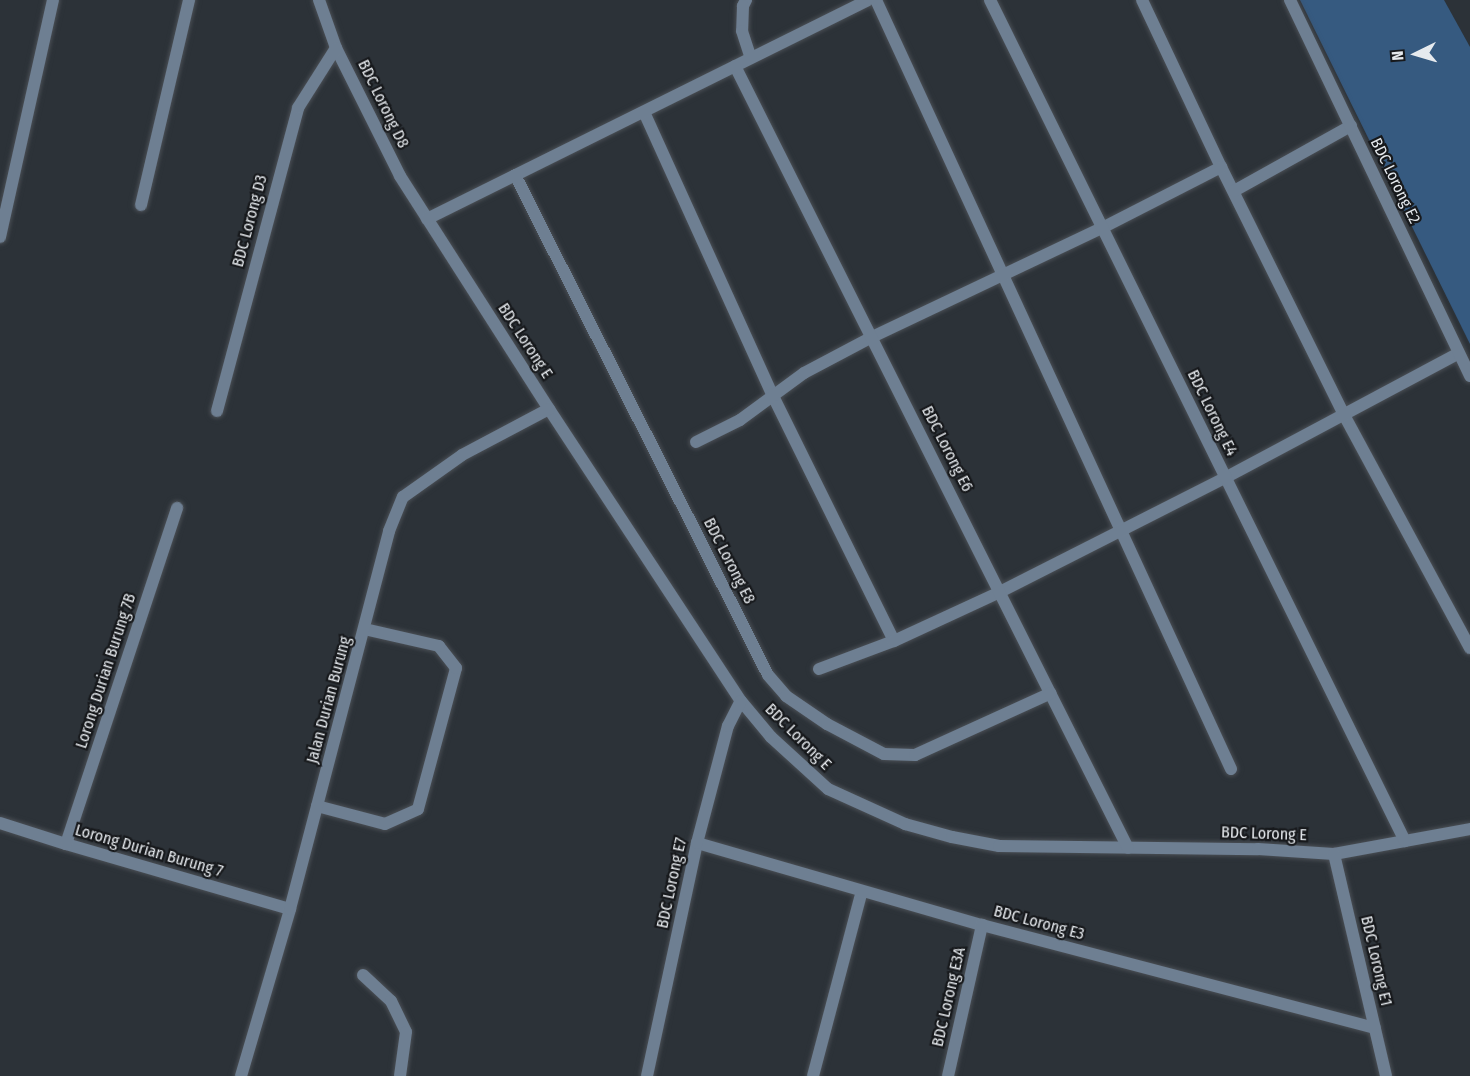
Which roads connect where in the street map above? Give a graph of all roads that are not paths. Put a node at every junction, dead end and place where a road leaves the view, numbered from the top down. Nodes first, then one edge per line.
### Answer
1 (53, 0) edge
2 (189, 0) edge
3 (319, 0) edge
4 (746, 0) edge
5 (868, 0) edge
6 (876, 0) edge
7 (990, 0) edge
8 (1142, 0) edge
9 (1290, 0) edge
10 (336, 48) junction
11 (751, 58) junction
12 (735, 66) junction
13 (644, 112) junction
14 (1351, 126) junction
15 (1221, 166) junction
16 (515, 175) junction
17 (1234, 190) junction
18 (141, 205) dead end
19 (427, 219) junction
20 (1102, 228) junction
21 (0, 237) edge
22 (1005, 274) junction
23 (872, 337) junction
24 (1459, 353) junction
25 (1470, 376) edge
26 (772, 394) junction
27 (549, 409) junction
28 (217, 411) dead end
29 (1344, 416) junction
30 (696, 442) dead end
31 (1225, 478) junction
32 (177, 508) dead end
33 (1122, 530) junction
34 (1000, 592) junction
35 (365, 629) junction
36 (894, 641) junction
37 (1470, 648) edge
38 (819, 669) dead end
39 (1051, 693) junction
40 (741, 701) junction
41 (1231, 769) dead end
42 (317, 806) junction
43 (0, 823) edge
44 (1470, 829) edge
45 (1405, 841) junction
46 (697, 843) junction
47 (66, 844) junction
48 (1128, 848) junction
49 (1334, 854) junction
50 (862, 891) junction
51 (290, 909) junction
52 (982, 925) junction
53 (363, 975) dead end
54 (1375, 1028) junction
55 (242, 1076) edge
56 (400, 1076) edge
57 (647, 1076) edge
58 (813, 1076) edge
59 (948, 1076) edge
60 (1386, 1076) edge

1 - 21 street
2 - 18 street
3 - 10 street, BDC Lorong D8
4 - 11 street
5 - 11 street
6 - 22 street
7 - 20 street, BDC Lorong E4
8 - 15 street
9 - 14 street, BDC Lorong E2
10 - 19 street, BDC Lorong D8
10 - 28 street, BDC Lorong D3
11 - 12 street
12 - 13 street
12 - 23 street, BDC Lorong E6
13 - 16 street
13 - 26 street
14 - 17 street
14 - 24 street, BDC Lorong E2
15 - 17 street
15 - 20 street
16 - 19 street
16 - 39 street, BDC Lorong E8
17 - 29 street
19 - 27 street, BDC Lorong E
20 - 22 street
20 - 31 street, BDC Lorong E4
22 - 23 street
22 - 33 street
23 - 26 street
23 - 34 street, BDC Lorong E6
24 - 25 street, BDC Lorong E2
24 - 29 street
26 - 30 street
26 - 36 street
27 - 35 street, Jalan Durian Burung
27 - 40 street, BDC Lorong E
29 - 31 street
29 - 37 street
31 - 33 street
31 - 45 street, BDC Lorong E4
32 - 47 street, Lorong Durian Burung 7B
33 - 34 street
33 - 41 street
34 - 36 street
34 - 39 street, BDC Lorong E6
35 - 42 street, Jalan Durian Burung
35 - 42 street
36 - 38 street
39 - 48 street, BDC Lorong E6
40 - 46 street, BDC Lorong E7
40 - 48 street, BDC Lorong E
42 - 51 street, Jalan Durian Burung
43 - 47 street, Lorong Durian Burung 7
44 - 45 street, BDC Lorong E
45 - 49 street, BDC Lorong E
46 - 50 street, BDC Lorong E3
46 - 57 street, BDC Lorong E7
47 - 51 street, Lorong Durian Burung 7
48 - 49 street, BDC Lorong E
49 - 54 street, BDC Lorong E1
50 - 52 street, BDC Lorong E3
50 - 58 street
51 - 55 street, Jalan Durian Burung
52 - 54 street, BDC Lorong E3
52 - 59 street, BDC Lorong E3A
53 - 56 street
54 - 60 street, BDC Lorong E1

